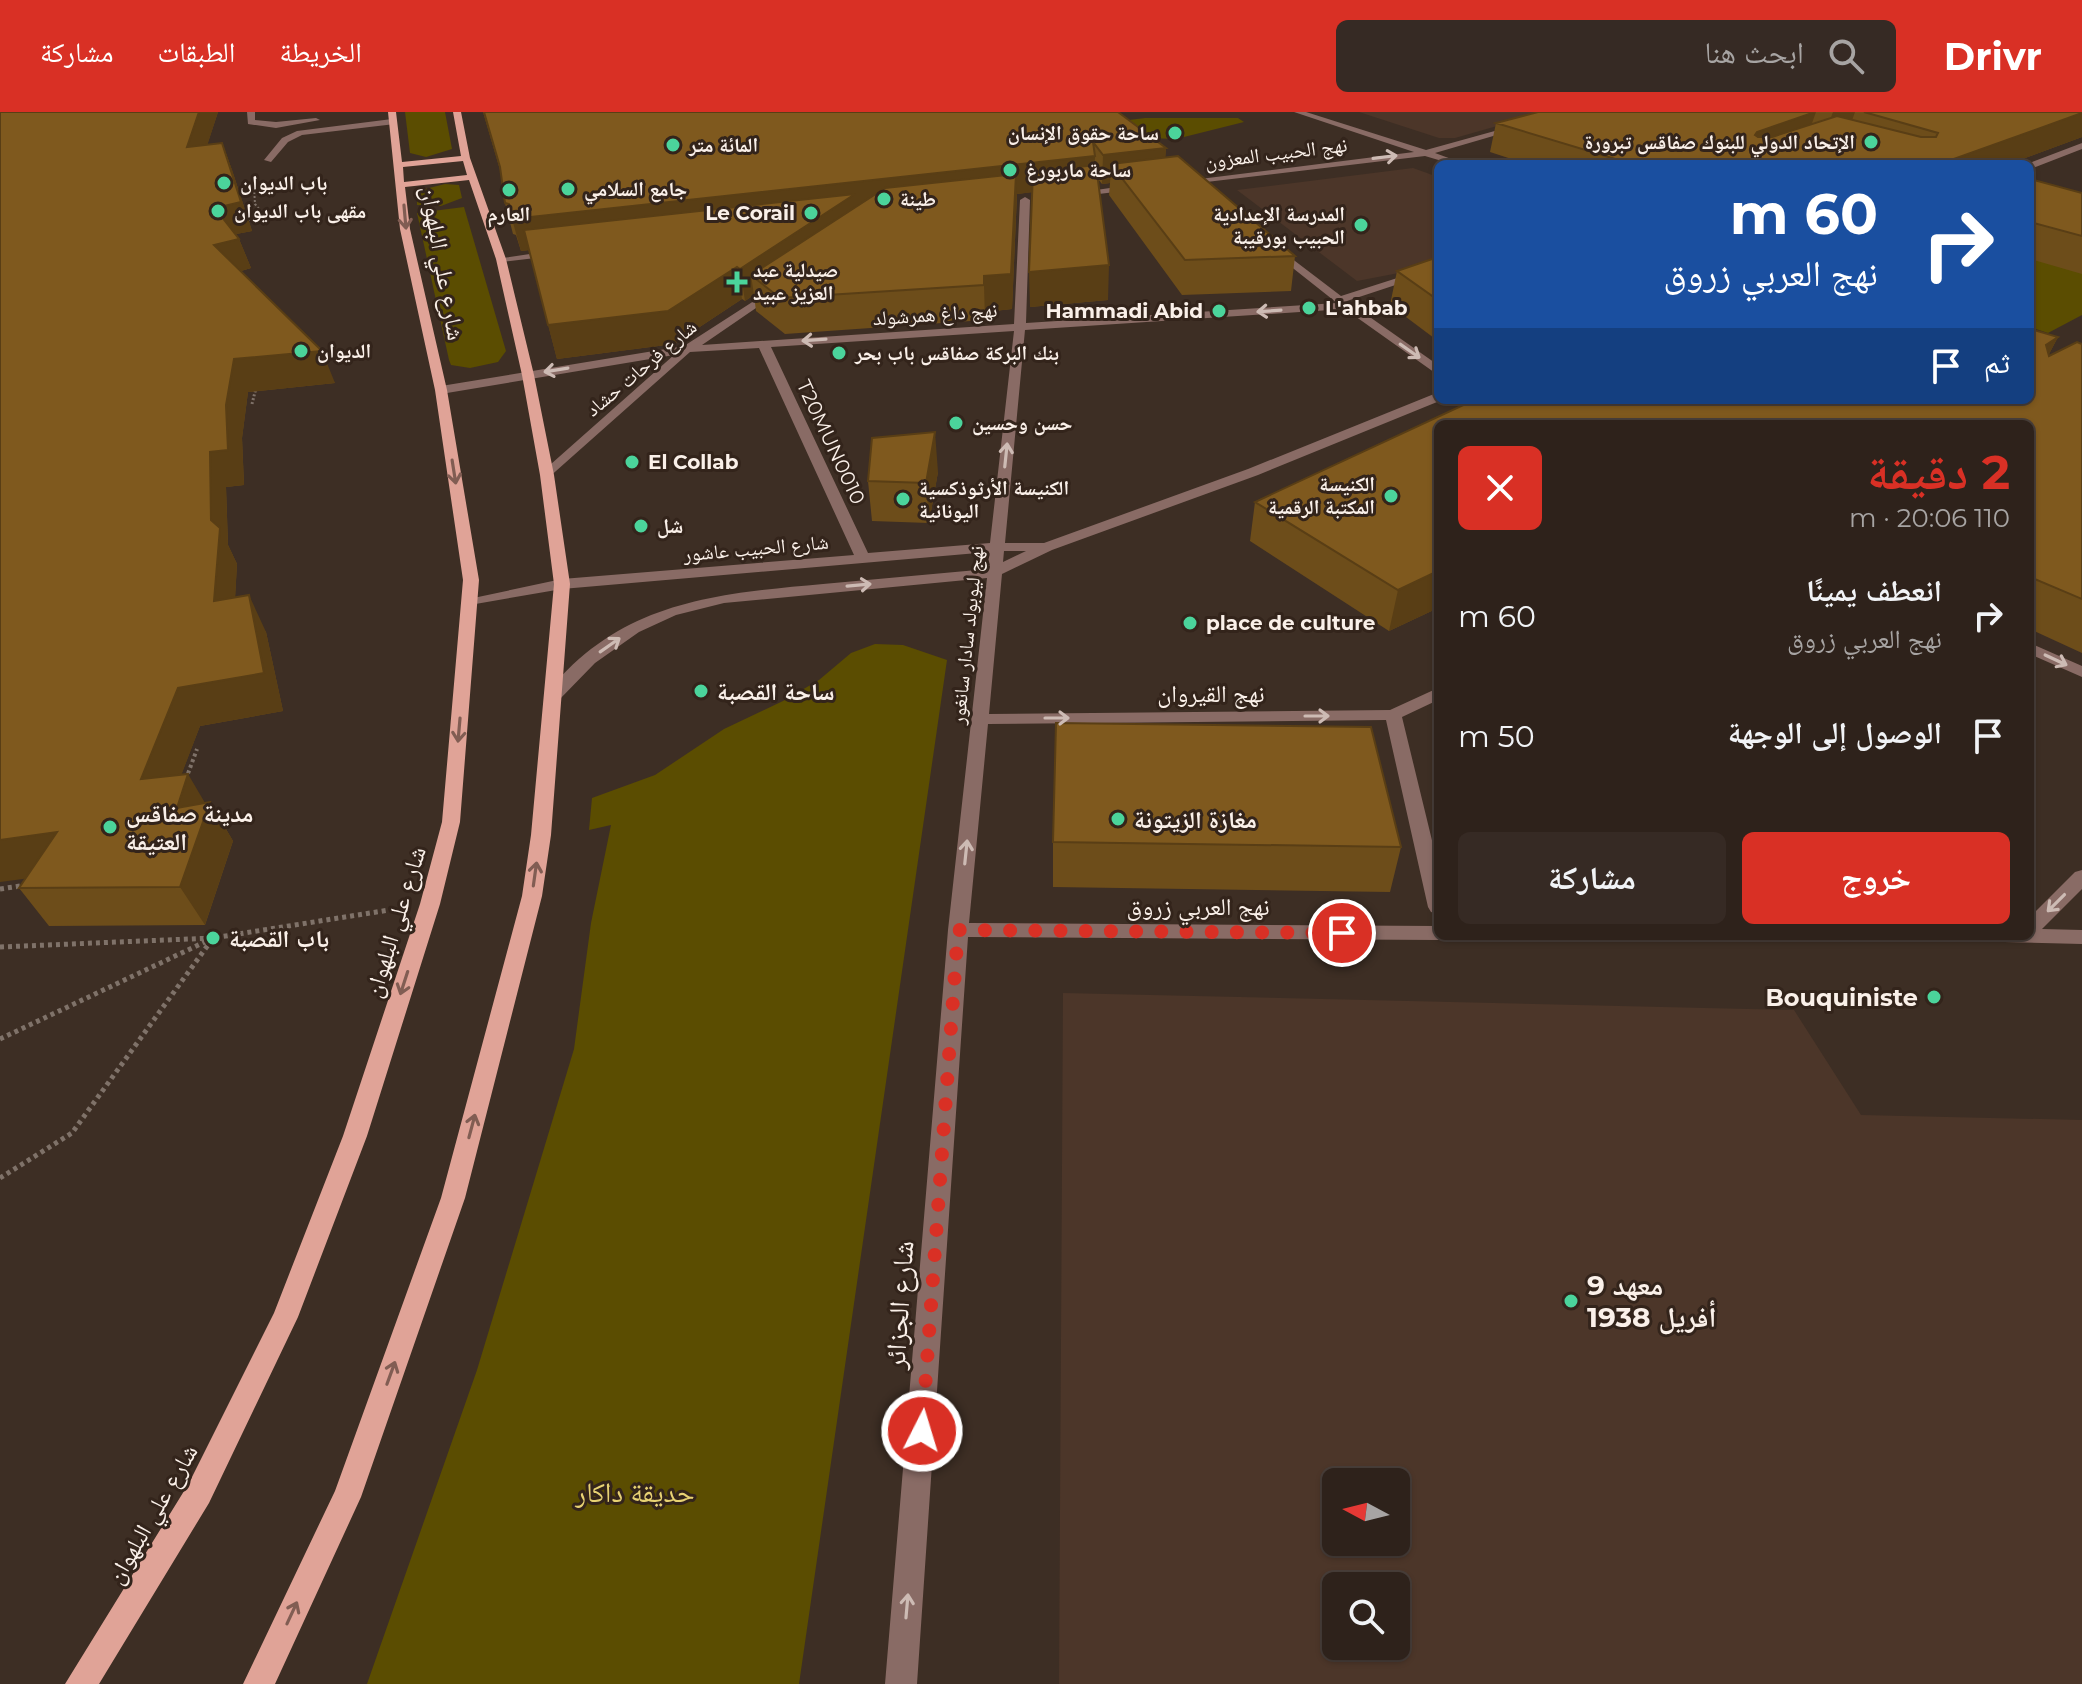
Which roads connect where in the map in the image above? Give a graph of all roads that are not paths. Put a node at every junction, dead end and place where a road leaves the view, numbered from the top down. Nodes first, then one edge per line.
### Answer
1 (251, 112) edge
2 (324, 112) edge
3 (457, 112) edge
4 (1298, 112) edge
5 (355, 115) dead end
6 (389, 115) edge
7 (1530, 124) edge
8 (2082, 146) edge
9 (1425, 153) junction
10 (268, 160) dead end
11 (1448, 160) edge
12 (2034, 164) edge
13 (469, 167) junction
14 (400, 175) junction
15 (1176, 177) edge
16 (1190, 182) junction
17 (1145, 186) edge
18 (1202, 191) edge
19 (1055, 196) edge
20 (1025, 200) edge
21 (1264, 241) edge
22 (562, 252) edge
23 (501, 259) junction
24 (1434, 269) edge
25 (784, 284) edge
26 (1343, 303) junction
27 (1020, 326) junction
28 (763, 343) junction
29 (687, 349) junction
30 (1434, 368) edge
31 (528, 375) junction
32 (441, 390) junction
33 (1434, 399) edge
34 (547, 475) junction
35 (996, 547) junction
36 (1047, 547) junction
37 (863, 559) junction
38 (993, 573) junction
39 (562, 584) junction
40 (470, 603) junction
41 (2034, 650) edge
42 (2082, 672) edge
43 (1434, 695) edge
44 (552, 697) junction
45 (1393, 715) junction
46 (979, 719) junction
47 (2082, 877) edge
48 (1434, 890) edge
49 (2034, 925) edge
50 (958, 930) junction
51 (1434, 933) edge
52 (2034, 936) edge
53 (2082, 937) edge
54 (81, 1684) edge
55 (259, 1684) edge
56 (901, 1684) edge

1 - 2 street
3 - 13 main road, شارع علي البلهوان
4 - 9 street
5 - 6 street
6 - 10 street
6 - 14 main road, شارع علي البلهوان
7 - 9 street, نهج الحبيب المعزون
8 - 12 street
9 - 11 street
16 -> 9 street, نهج الحبيب المعزون
13 - 14 main road
13 - 14 main road
13 - 23 main road, شارع علي البلهوان
14 -> 32 main road, شارع علي البلهوان
15 - 16 street
16 - 18 street
17 - 19 street
20 - 27 street, نهج ليوبولد سادار سانغور
21 - 26 street
22 - 23 street
23 - 31 main road, شارع علي البلهوان
24 - 26 street, نهج داغ همرشولد
25 - 29 street, شارع فرحات حشاد
26 -> 27 street, نهج داغ همرشولد
26 -> 30 street
27 -> 28 street, نهج داغ همرشولد
35 -> 27 street, نهج ليوبولد سادار سانغور
28 - 29 street, نهج داغ همرشولد
28 - 37 street, T20MUN0010
29 -> 31 street, نهج داغ همرشولد
29 - 34 street, شارع فرحات حشاد
31 - 32 street, نهج داغ همرشولد
31 - 34 main road, شارع علي البلهوان
32 -> 40 main road, شارع علي البلهوان
33 - 36 street, شارع الحبيب عاشور
34 - 39 main road, شارع علي البلهوان
35 - 36 street, شارع الحبيب عاشور
35 - 37 street, شارع الحبيب عاشور
35 - 38 street, نهج ليوبولد سادار سانغور
36 - 38 street, شارع الحبيب عاشور
37 - 39 street, شارع الحبيب عاشور
44 -> 38 street, شارع الحبيب عاشور
38 - 46 street, نهج ليوبولد سادار سانغور
39 - 40 street, شارع الحبيب عاشور
39 - 44 main road, شارع علي البلهوان
40 -> 54 main road, شارع علي البلهوان
41 -> 42 street
43 - 45 street, نهج القيروان
55 -> 44 main road, شارع علي البلهوان
46 -> 45 street, نهج القيروان
45 - 48 street
50 -> 46 street, نهج ليوبولد سادار سانغور
47 -> 49 street
50 - 51 street, نهج العربي زروق
56 -> 50 street, شارع الجزائر
52 - 53 street

